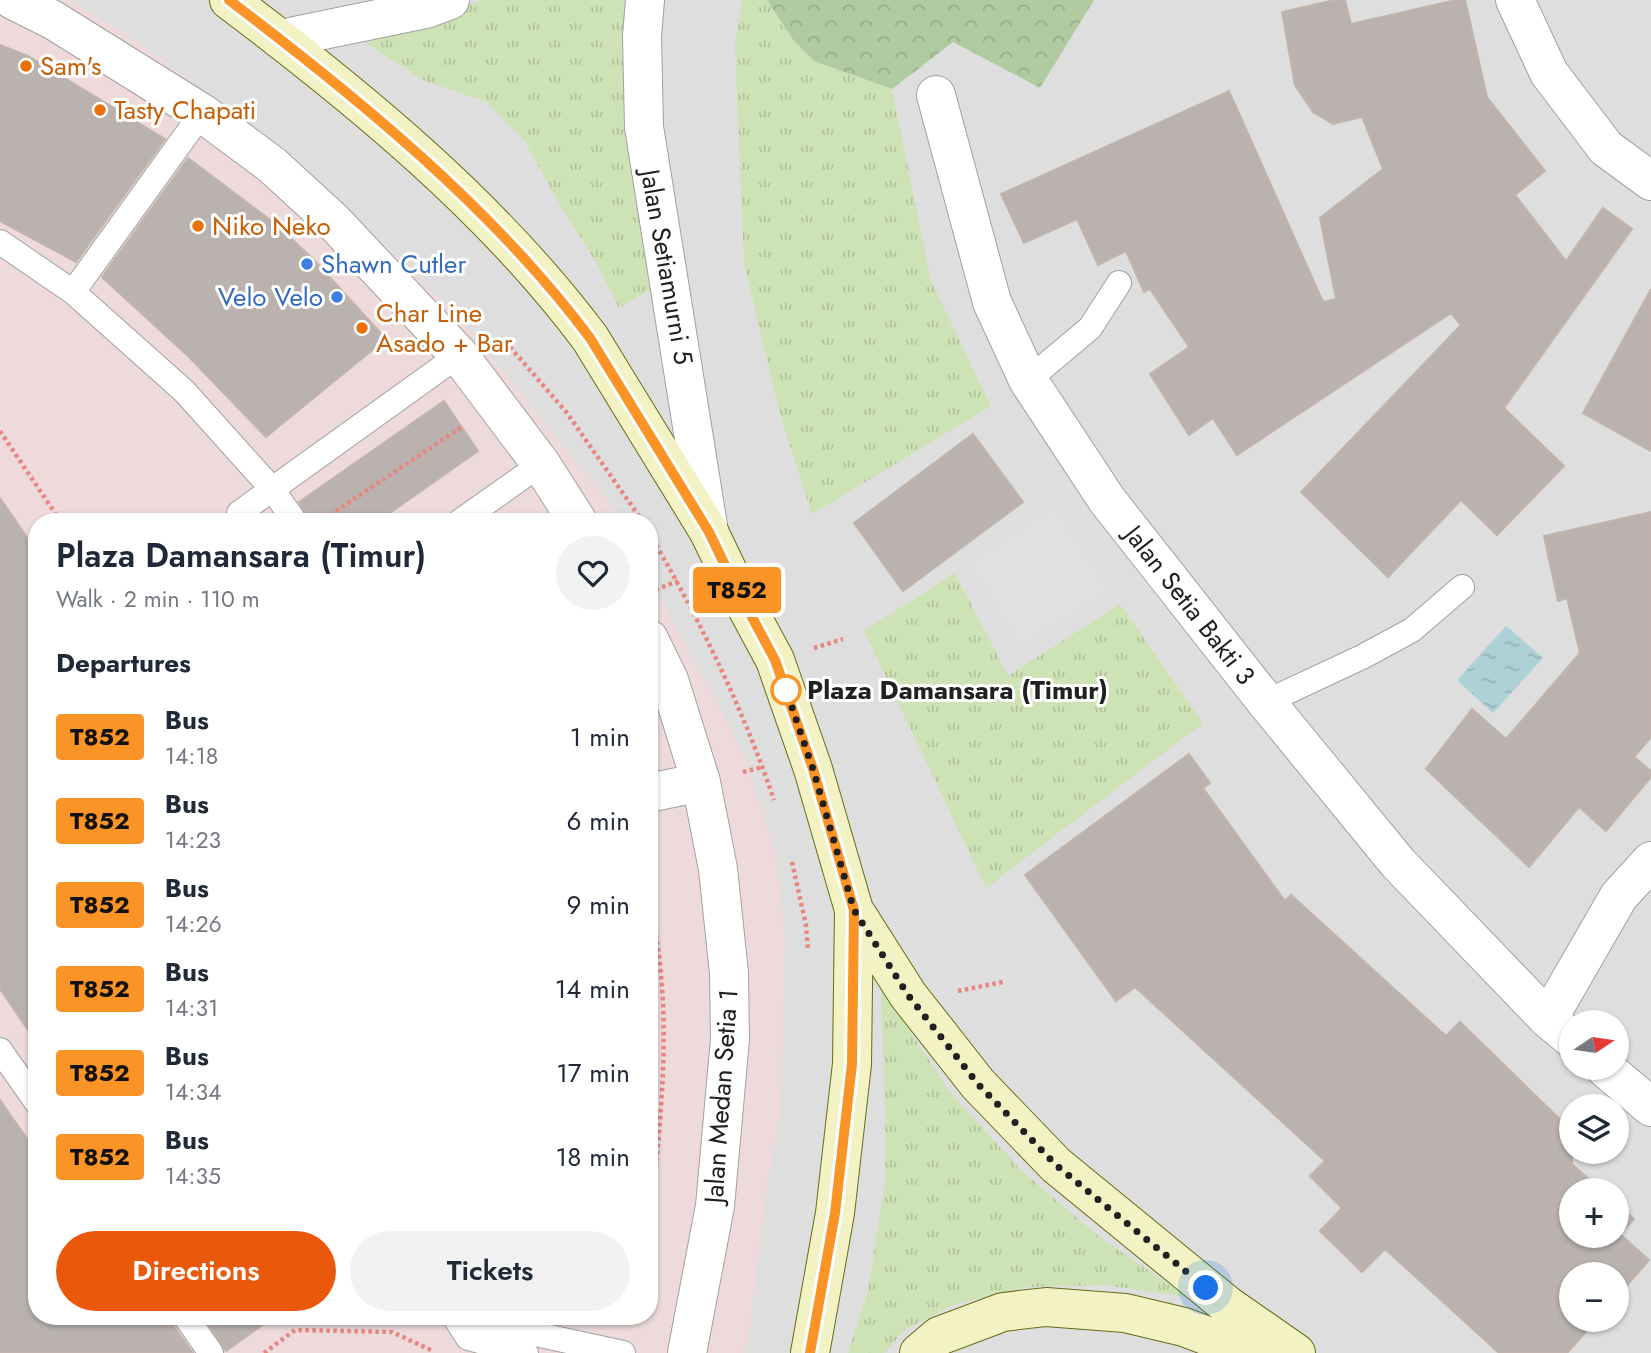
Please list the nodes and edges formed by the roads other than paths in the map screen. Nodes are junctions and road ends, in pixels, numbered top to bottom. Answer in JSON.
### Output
{"nodes":[{"id":1,"x":13,"y":0,"type":"edge"},
{"id":2,"x":229,"y":0,"type":"edge"},
{"id":3,"x":450,"y":0,"type":"edge"},
{"id":4,"x":645,"y":0,"type":"edge"},
{"id":5,"x":1515,"y":0,"type":"edge"},
{"id":6,"x":280,"y":39,"type":"junction"},
{"id":7,"x":936,"y":95,"type":"dead end"},
{"id":8,"x":201,"y":113,"type":"junction"},
{"id":9,"x":1651,"y":181,"type":"edge"},
{"id":10,"x":0,"y":242,"type":"edge"},
{"id":11,"x":1119,"y":283,"type":"dead end"},
{"id":12,"x":72,"y":292,"type":"junction"},
{"id":13,"x":459,"y":355,"type":"junction"},
{"id":14,"x":1028,"y":380,"type":"junction"},
{"id":15,"x":541,"y":464,"type":"junction"},
{"id":16,"x":273,"y":490,"type":"junction"},
{"id":17,"x":247,"y":513,"type":"edge"},
{"id":18,"x":289,"y":513,"type":"edge"},
{"id":19,"x":472,"y":513,"type":"edge"},
{"id":20,"x":572,"y":513,"type":"edge"},
{"id":21,"x":709,"y":532,"type":"junction"},
{"id":22,"x":1462,"y":587,"type":"dead end"},
{"id":23,"x":658,"y":657,"type":"edge"},
{"id":24,"x":1266,"y":702,"type":"junction"},
{"id":25,"x":701,"y":782,"type":"junction"},
{"id":26,"x":658,"y":791,"type":"edge"},
{"id":27,"x":1651,"y":861,"type":"edge"},
{"id":28,"x":854,"y":910,"type":"junction"},
{"id":29,"x":1568,"y":1010,"type":"edge"},
{"id":30,"x":1559,"y":1028,"type":"edge"},
{"id":31,"x":3,"y":1062,"type":"edge"},
{"id":32,"x":1619,"y":1080,"type":"edge"},
{"id":33,"x":28,"y":1092,"type":"edge"},
{"id":34,"x":1651,"y":1107,"type":"edge"},
{"id":35,"x":191,"y":1325,"type":"edge"},
{"id":36,"x":460,"y":1325,"type":"edge"},
{"id":37,"x":495,"y":1325,"type":"edge"},
{"id":38,"x":211,"y":1353,"type":"edge"},
{"id":39,"x":526,"y":1353,"type":"edge"},
{"id":40,"x":623,"y":1353,"type":"edge"},
{"id":41,"x":687,"y":1353,"type":"edge"},
{"id":42,"x":810,"y":1353,"type":"edge"},
{"id":43,"x":919,"y":1353,"type":"edge"},
{"id":44,"x":1252,"y":1353,"type":"edge"},
{"id":45,"x":1296,"y":1353,"type":"edge"}],
"edges":[{"from":1,"to":8,"type":"street"},
{"from":2,"to":6,"type":"street"},
{"from":3,"to":6,"type":"street"},
{"from":4,"to":21,"type":"street","name":"Jalan Setiamurni 5"},
{"from":5,"to":9,"type":"street"},
{"from":6,"to":21,"type":"street"},
{"from":7,"to":14,"type":"street","name":"Jalan Setia Bakti 3"},
{"from":8,"to":12,"type":"lane"},
{"from":8,"to":13,"type":"street"},
{"from":10,"to":12,"type":"lane"},
{"from":11,"to":14,"type":"lane"},
{"from":12,"to":16,"type":"lane"},
{"from":13,"to":15,"type":"street"},
{"from":13,"to":16,"type":"lane"},
{"from":14,"to":24,"type":"street","name":"Jalan Setia Bakti 3"},
{"from":15,"to":19,"type":"lane"},
{"from":15,"to":20,"type":"street"},
{"from":16,"to":17,"type":"lane"},
{"from":16,"to":18,"type":"lane"},
{"from":21,"to":28,"type":"street"},
{"from":22,"to":24,"type":"lane"},
{"from":23,"to":25,"type":"street","name":"Jalan Medan Setia 1"},
{"from":24,"to":30,"type":"street","name":"Jalan Setia Bakti 3"},
{"from":25,"to":26,"type":"street"},
{"from":25,"to":41,"type":"street","name":"Jalan Medan Setia 1"},
{"from":27,"to":29,"type":"street"},
{"from":28,"to":42,"type":"street"},
{"from":28,"to":45,"type":"street"},
{"from":31,"to":33,"type":"lane"},
{"from":32,"to":34,"type":"street"},
{"from":35,"to":38,"type":"lane"},
{"from":36,"to":39,"type":"lane"},
{"from":37,"to":40,"type":"lane"},
{"from":43,"to":44,"type":"street"}]}
